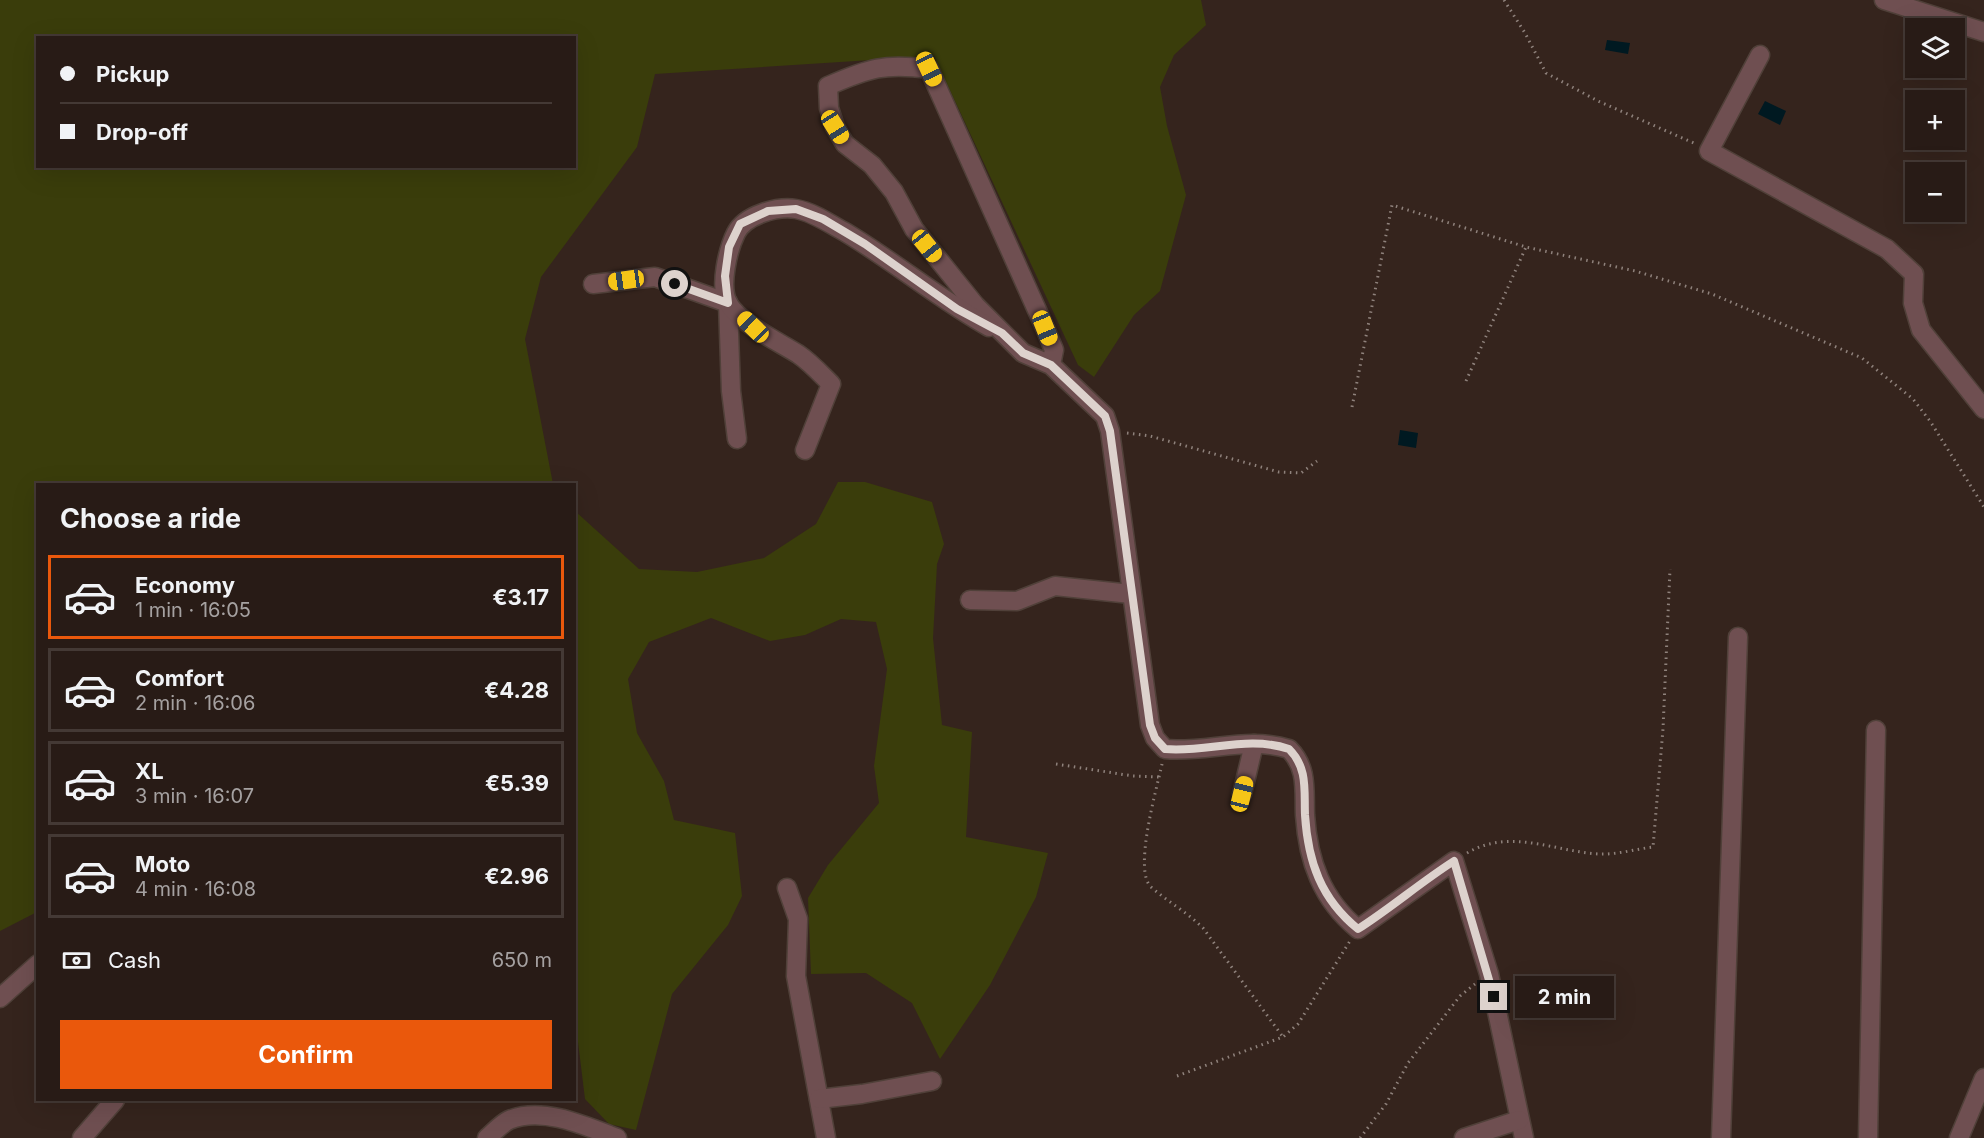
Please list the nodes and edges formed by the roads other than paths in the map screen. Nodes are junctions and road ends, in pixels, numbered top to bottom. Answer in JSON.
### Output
{"nodes":[{"id":1,"x":1884,"y":0,"type":"edge"},
{"id":2,"x":1984,"y":32,"type":"edge"},
{"id":3,"x":1760,"y":55,"type":"dead end"},
{"id":4,"x":593,"y":284,"type":"dead end"},
{"id":5,"x":728,"y":303,"type":"junction"},
{"id":6,"x":1002,"y":333,"type":"junction"},
{"id":7,"x":1051,"y":365,"type":"junction"},
{"id":8,"x":1984,"y":409,"type":"edge"},
{"id":9,"x":737,"y":439,"type":"dead end"},
{"id":10,"x":805,"y":450,"type":"dead end"},
{"id":11,"x":1131,"y":594,"type":"junction"},
{"id":12,"x":970,"y":600,"type":"dead end"},
{"id":13,"x":1738,"y":637,"type":"dead end"},
{"id":14,"x":1876,"y":730,"type":"dead end"},
{"id":15,"x":1254,"y":744,"type":"junction"},
{"id":16,"x":1242,"y":794,"type":"dead end"},
{"id":17,"x":787,"y":888,"type":"dead end"},
{"id":18,"x":36,"y":966,"type":"edge"},
{"id":19,"x":0,"y":998,"type":"edge"},
{"id":20,"x":1984,"y":1078,"type":"edge"},
{"id":21,"x":932,"y":1081,"type":"dead end"},
{"id":22,"x":819,"y":1099,"type":"junction"},
{"id":23,"x":114,"y":1101,"type":"edge"},
{"id":24,"x":1519,"y":1120,"type":"junction"},
{"id":25,"x":82,"y":1138,"type":"edge"},
{"id":26,"x":488,"y":1138,"type":"edge"},
{"id":27,"x":617,"y":1138,"type":"edge"},
{"id":28,"x":826,"y":1138,"type":"edge"},
{"id":29,"x":1464,"y":1138,"type":"edge"},
{"id":30,"x":1524,"y":1138,"type":"edge"},
{"id":31,"x":1721,"y":1138,"type":"edge"},
{"id":32,"x":1868,"y":1138,"type":"edge"},
{"id":33,"x":1959,"y":1138,"type":"edge"}],
"edges":[{"from":1,"to":2,"type":"street"},
{"from":3,"to":8,"type":"street"},
{"from":4,"to":5,"type":"street"},
{"from":5,"to":6,"type":"street"},
{"from":5,"to":9,"type":"street"},
{"from":5,"to":10,"type":"street"},
{"from":6,"to":7,"type":"street"},
{"from":6,"to":7,"type":"street"},
{"from":7,"to":11,"type":"street"},
{"from":11,"to":12,"type":"street"},
{"from":11,"to":15,"type":"street"},
{"from":13,"to":31,"type":"street"},
{"from":14,"to":32,"type":"street"},
{"from":15,"to":16,"type":"street"},
{"from":15,"to":24,"type":"street"},
{"from":17,"to":22,"type":"street"},
{"from":18,"to":19,"type":"street"},
{"from":20,"to":33,"type":"street"},
{"from":21,"to":22,"type":"street"},
{"from":22,"to":28,"type":"street"},
{"from":23,"to":25,"type":"street"},
{"from":24,"to":29,"type":"street"},
{"from":24,"to":30,"type":"street"},
{"from":26,"to":27,"type":"street"}]}
